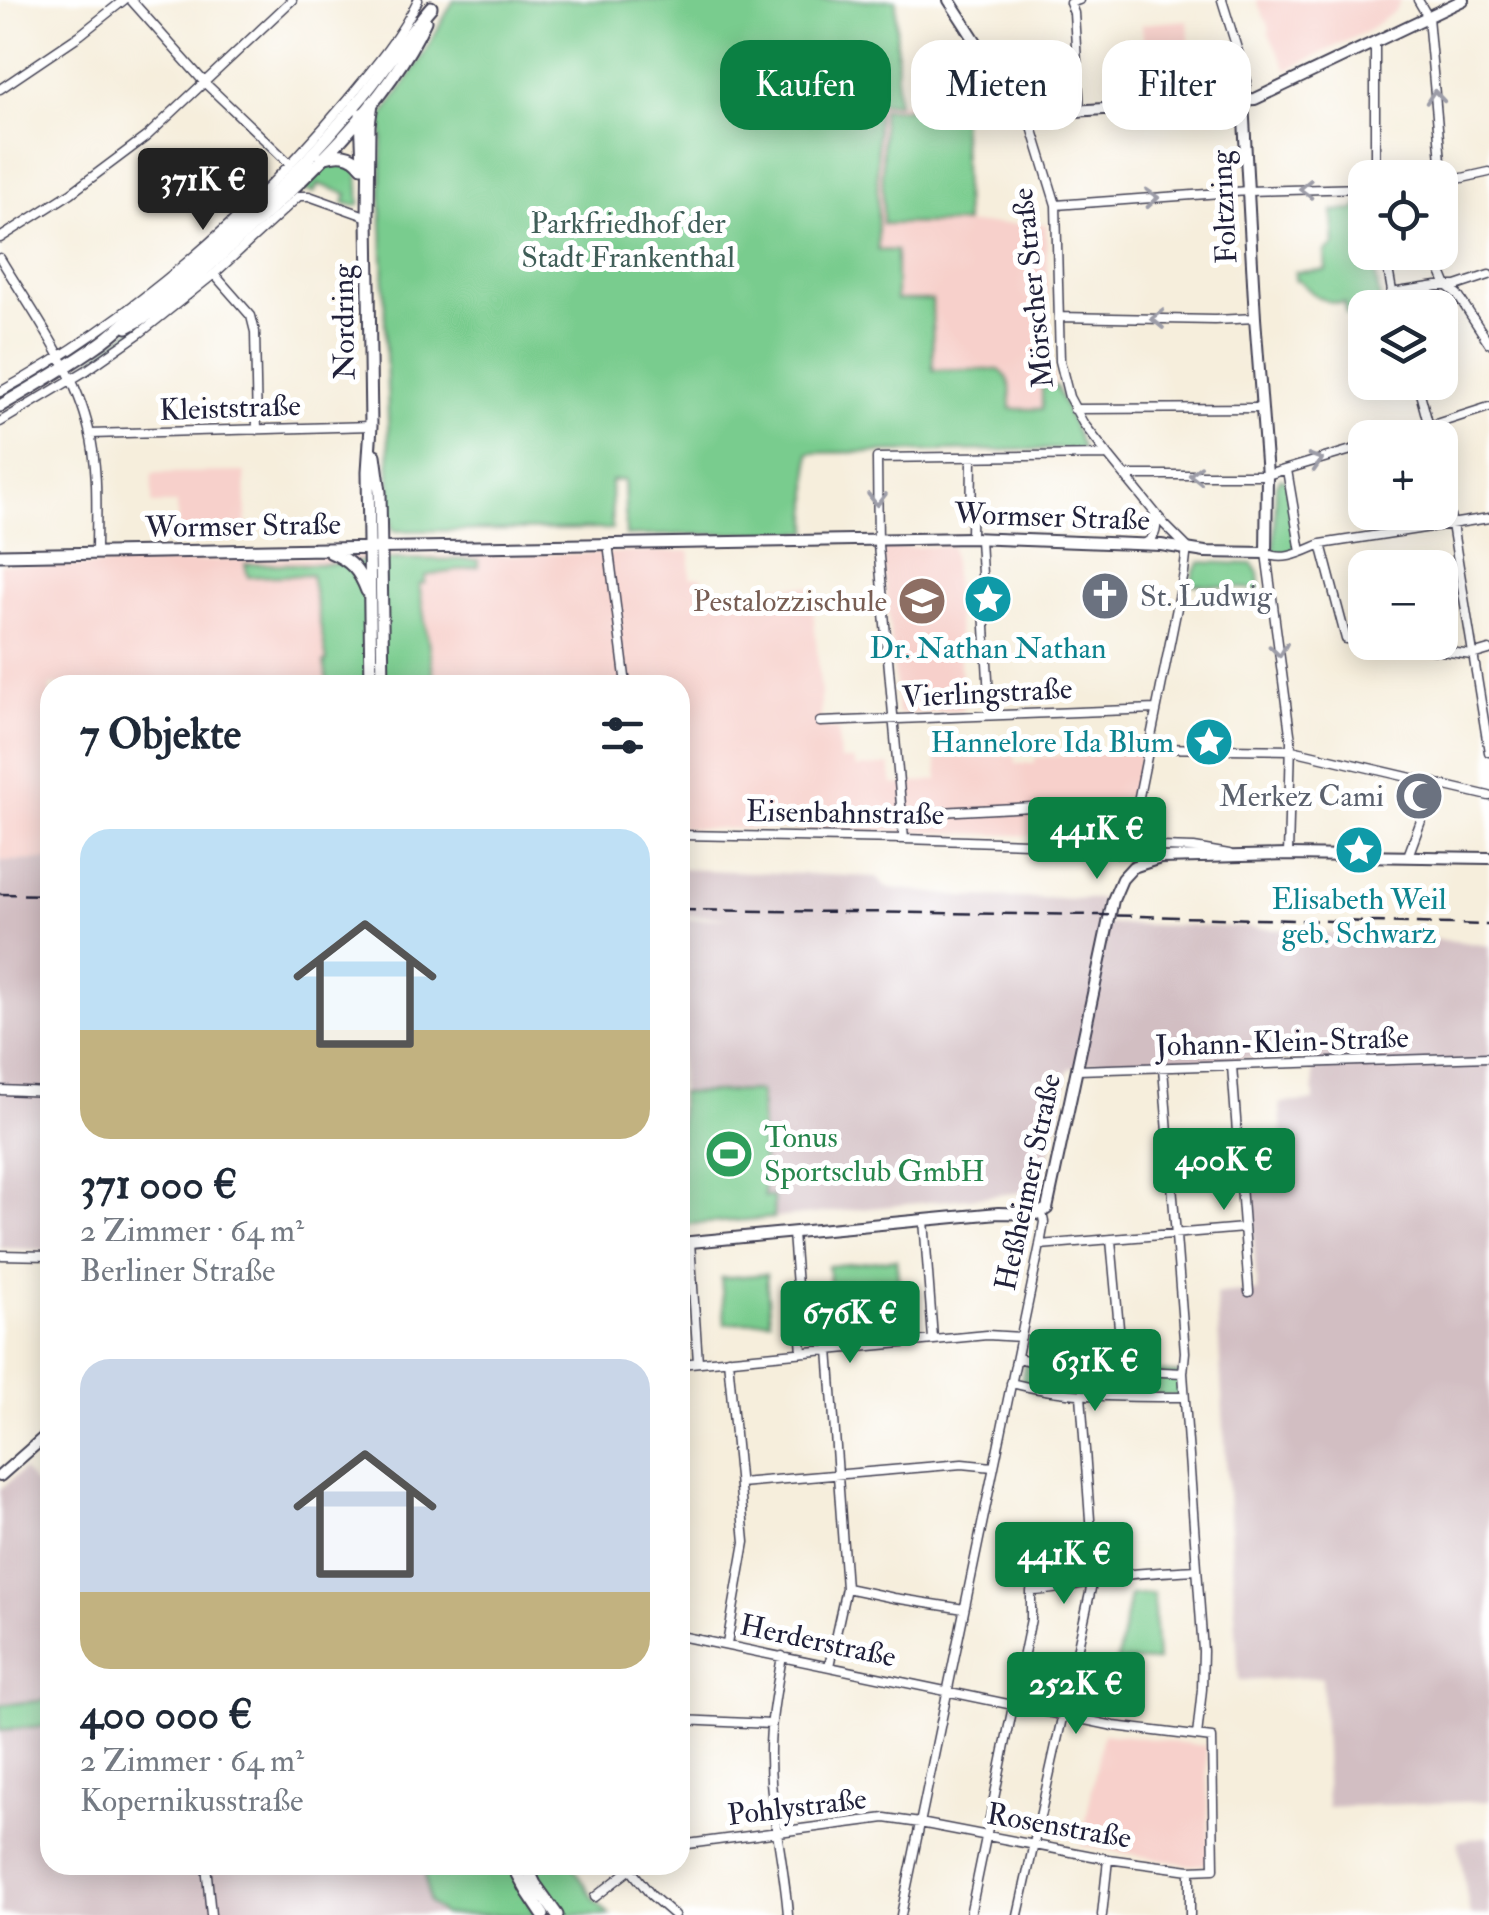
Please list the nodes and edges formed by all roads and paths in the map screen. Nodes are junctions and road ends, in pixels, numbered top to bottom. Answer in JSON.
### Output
{"nodes":[{"id":1,"x":127,"y":0,"type":"edge"},
{"id":2,"x":292,"y":0,"type":"edge"},
{"id":3,"x":418,"y":0,"type":"edge"},
{"id":4,"x":949,"y":0,"type":"edge"},
{"id":5,"x":1222,"y":0,"type":"edge"},
{"id":6,"x":1418,"y":0,"type":"edge"},
{"id":7,"x":1463,"y":0,"type":"edge"},
{"id":8,"x":1073,"y":1,"type":"edge"},
{"id":9,"x":433,"y":3,"type":"edge"},
{"id":10,"x":1428,"y":17,"type":"junction"},
{"id":11,"x":975,"y":40,"type":"edge"},
{"id":12,"x":1076,"y":40,"type":"edge"},
{"id":13,"x":1234,"y":40,"type":"edge"},
{"id":14,"x":1375,"y":41,"type":"junction"},
{"id":15,"x":205,"y":83,"type":"junction"},
{"id":16,"x":0,"y":89,"type":"edge"},
{"id":17,"x":368,"y":99,"type":"junction"},
{"id":18,"x":1251,"y":99,"type":"edge"},
{"id":19,"x":361,"y":116,"type":"junction"},
{"id":20,"x":1033,"y":130,"type":"edge"},
{"id":21,"x":1245,"y":130,"type":"edge"},
{"id":22,"x":322,"y":158,"type":"junction"},
{"id":23,"x":1375,"y":160,"type":"edge"},
{"id":24,"x":1440,"y":160,"type":"edge"},
{"id":25,"x":363,"y":168,"type":"junction"},
{"id":26,"x":295,"y":172,"type":"junction"},
{"id":27,"x":1489,"y":172,"type":"edge"},
{"id":28,"x":1458,"y":177,"type":"edge"},
{"id":29,"x":1348,"y":188,"type":"edge"},
{"id":30,"x":1248,"y":191,"type":"junction"},
{"id":31,"x":368,"y":202,"type":"junction"},
{"id":32,"x":1056,"y":205,"type":"junction"},
{"id":33,"x":368,"y":216,"type":"junction"},
{"id":34,"x":0,"y":238,"type":"edge"},
{"id":35,"x":0,"y":258,"type":"edge"},
{"id":36,"x":1441,"y":270,"type":"edge"},
{"id":37,"x":214,"y":274,"type":"junction"},
{"id":38,"x":1489,"y":275,"type":"edge"},
{"id":39,"x":1447,"y":286,"type":"junction"},
{"id":40,"x":1415,"y":290,"type":"edge"},
{"id":41,"x":1059,"y":317,"type":"junction"},
{"id":42,"x":1255,"y":318,"type":"junction"},
{"id":43,"x":1489,"y":343,"type":"edge"},
{"id":44,"x":65,"y":368,"type":"junction"},
{"id":45,"x":0,"y":392,"type":"edge"},
{"id":46,"x":0,"y":406,"type":"edge"},
{"id":47,"x":1489,"y":407,"type":"edge"},
{"id":48,"x":1262,"y":408,"type":"junction"},
{"id":49,"x":1074,"y":409,"type":"junction"},
{"id":50,"x":1448,"y":420,"type":"edge"},
{"id":51,"x":0,"y":422,"type":"edge"},
{"id":52,"x":371,"y":426,"type":"junction"},
{"id":53,"x":257,"y":430,"type":"junction"},
{"id":54,"x":90,"y":434,"type":"junction"},
{"id":55,"x":1348,"y":451,"type":"edge"},
{"id":56,"x":1108,"y":455,"type":"junction"},
{"id":57,"x":972,"y":457,"type":"junction"},
{"id":58,"x":1288,"y":470,"type":"junction"},
{"id":59,"x":1125,"y":475,"type":"junction"},
{"id":60,"x":1267,"y":476,"type":"junction"},
{"id":61,"x":1154,"y":511,"type":"junction"},
{"id":62,"x":1489,"y":518,"type":"edge"},
{"id":63,"x":1458,"y":523,"type":"edge"},
{"id":64,"x":1413,"y":530,"type":"edge"},
{"id":65,"x":1453,"y":530,"type":"edge"},
{"id":66,"x":976,"y":538,"type":"junction"},
{"id":67,"x":877,"y":539,"type":"junction"},
{"id":68,"x":608,"y":543,"type":"junction"},
{"id":69,"x":1144,"y":544,"type":"junction"},
{"id":70,"x":1321,"y":544,"type":"junction"},
{"id":71,"x":1187,"y":547,"type":"junction"},
{"id":72,"x":375,"y":548,"type":"junction"},
{"id":73,"x":322,"y":549,"type":"junction"},
{"id":74,"x":1301,"y":552,"type":"junction"},
{"id":75,"x":1266,"y":553,"type":"junction"},
{"id":76,"x":0,"y":554,"type":"edge"},
{"id":77,"x":96,"y":554,"type":"junction"},
{"id":78,"x":369,"y":600,"type":"junction"},
{"id":79,"x":1348,"y":639,"type":"edge"},
{"id":80,"x":1489,"y":650,"type":"edge"},
{"id":81,"x":1458,"y":653,"type":"edge"},
{"id":82,"x":1472,"y":655,"type":"junction"},
{"id":83,"x":371,"y":675,"type":"edge"},
{"id":84,"x":382,"y":675,"type":"edge"},
{"id":85,"x":625,"y":675,"type":"edge"},
{"id":86,"x":1156,"y":709,"type":"junction"},
{"id":87,"x":990,"y":715,"type":"junction"},
{"id":88,"x":894,"y":720,"type":"junction"},
{"id":89,"x":820,"y":722,"type":"dead end"},
{"id":90,"x":1149,"y":748,"type":"junction"},
{"id":91,"x":1292,"y":750,"type":"junction"},
{"id":92,"x":1489,"y":752,"type":"edge"},
{"id":93,"x":1436,"y":783,"type":"junction"},
{"id":94,"x":1489,"y":796,"type":"edge"},
{"id":95,"x":1032,"y":808,"type":"dead end"},
{"id":96,"x":902,"y":814,"type":"junction"},
{"id":97,"x":690,"y":836,"type":"edge"},
{"id":98,"x":904,"y":839,"type":"junction"},
{"id":99,"x":1129,"y":846,"type":"junction"},
{"id":100,"x":1288,"y":855,"type":"junction"},
{"id":101,"x":1408,"y":856,"type":"junction"},
{"id":102,"x":1244,"y":858,"type":"junction"},
{"id":103,"x":1489,"y":858,"type":"edge"},
{"id":104,"x":1126,"y":874,"type":"joint"},
{"id":105,"x":1489,"y":1058,"type":"edge"},
{"id":106,"x":1232,"y":1066,"type":"junction"},
{"id":107,"x":1163,"y":1068,"type":"junction"},
{"id":108,"x":1077,"y":1070,"type":"junction"},
{"id":109,"x":0,"y":1090,"type":"edge"},
{"id":110,"x":40,"y":1092,"type":"edge"},
{"id":111,"x":1042,"y":1212,"type":"junction"},
{"id":112,"x":924,"y":1220,"type":"junction"},
{"id":113,"x":1244,"y":1228,"type":"junction"},
{"id":114,"x":793,"y":1233,"type":"junction"},
{"id":115,"x":1176,"y":1234,"type":"junction"},
{"id":116,"x":1111,"y":1240,"type":"junction"},
{"id":117,"x":690,"y":1242,"type":"edge"},
{"id":118,"x":1040,"y":1245,"type":"junction"},
{"id":119,"x":0,"y":1255,"type":"edge"},
{"id":120,"x":40,"y":1256,"type":"edge"},
{"id":121,"x":690,"y":1288,"type":"edge"},
{"id":122,"x":1249,"y":1292,"type":"dead end"},
{"id":123,"x":1021,"y":1337,"type":"junction"},
{"id":124,"x":933,"y":1339,"type":"junction"},
{"id":125,"x":829,"y":1350,"type":"junction"},
{"id":126,"x":802,"y":1352,"type":"junction"},
{"id":127,"x":1017,"y":1358,"type":"junction"},
{"id":128,"x":728,"y":1359,"type":"junction"},
{"id":129,"x":698,"y":1362,"type":"junction"},
{"id":130,"x":690,"y":1363,"type":"edge"},
{"id":131,"x":1123,"y":1372,"type":"junction"},
{"id":132,"x":1182,"y":1373,"type":"junction"},
{"id":133,"x":1012,"y":1383,"type":"junction"},
{"id":134,"x":1082,"y":1394,"type":"junction"},
{"id":135,"x":1184,"y":1398,"type":"junction"},
{"id":136,"x":40,"y":1441,"type":"edge"},
{"id":137,"x":993,"y":1466,"type":"junction"},
{"id":138,"x":837,"y":1474,"type":"junction"},
{"id":139,"x":0,"y":1476,"type":"edge"},
{"id":140,"x":740,"y":1483,"type":"junction"},
{"id":141,"x":1197,"y":1570,"type":"junction"},
{"id":142,"x":1092,"y":1583,"type":"junction"},
{"id":143,"x":846,"y":1588,"type":"junction"},
{"id":144,"x":964,"y":1608,"type":"junction"},
{"id":145,"x":690,"y":1638,"type":"edge"},
{"id":146,"x":727,"y":1644,"type":"junction"},
{"id":147,"x":782,"y":1656,"type":"junction"},
{"id":148,"x":829,"y":1666,"type":"junction"},
{"id":149,"x":947,"y":1691,"type":"junction"},
{"id":150,"x":1014,"y":1706,"type":"junction"},
{"id":151,"x":1061,"y":1715,"type":"junction"},
{"id":152,"x":690,"y":1720,"type":"edge"},
{"id":153,"x":771,"y":1724,"type":"junction"},
{"id":154,"x":1197,"y":1736,"type":"junction"},
{"id":155,"x":920,"y":1822,"type":"junction"},
{"id":156,"x":778,"y":1832,"type":"junction"},
{"id":157,"x":988,"y":1836,"type":"junction"},
{"id":158,"x":690,"y":1844,"type":"edge"},
{"id":159,"x":1032,"y":1844,"type":"junction"},
{"id":160,"x":1108,"y":1860,"type":"junction"},
{"id":161,"x":1190,"y":1870,"type":"junction"},
{"id":162,"x":207,"y":1875,"type":"edge"},
{"id":163,"x":519,"y":1875,"type":"edge"},
{"id":164,"x":531,"y":1875,"type":"edge"},
{"id":165,"x":621,"y":1875,"type":"edge"},
{"id":166,"x":638,"y":1875,"type":"edge"},
{"id":167,"x":596,"y":1898,"type":"dead end"},
{"id":168,"x":212,"y":1915,"type":"edge"},
{"id":169,"x":542,"y":1915,"type":"edge"},
{"id":170,"x":557,"y":1915,"type":"edge"},
{"id":171,"x":674,"y":1915,"type":"edge"},
{"id":172,"x":788,"y":1915,"type":"edge"},
{"id":173,"x":901,"y":1915,"type":"edge"},
{"id":174,"x":970,"y":1915,"type":"edge"},
{"id":175,"x":1018,"y":1915,"type":"edge"},
{"id":176,"x":1102,"y":1915,"type":"edge"},
{"id":177,"x":1190,"y":1915,"type":"edge"}],
"edges":[{"from":1,"to":15,"type":"street"},
{"from":1,"to":16,"type":"street"},
{"from":2,"to":15,"type":"street"},
{"from":3,"to":26,"type":"street"},
{"from":4,"to":11,"type":"street","name":"Mörscher Straße"},
{"from":5,"to":13,"type":"street"},
{"from":6,"to":10,"type":"street"},
{"from":7,"to":10,"type":"street"},
{"from":8,"to":12,"type":"street"},
{"from":9,"to":17,"type":"main road","name":"Nordring"},
{"from":10,"to":14,"type":"street"},
{"from":24,"to":10,"type":"street","one_way":true},
{"from":14,"to":18,"type":"street"},
{"from":14,"to":23,"type":"street"},
{"from":15,"to":26,"type":"street"},
{"from":15,"to":34,"type":"street"},
{"from":17,"to":19,"type":"main road","name":"Nordring"},
{"from":17,"to":26,"type":"main road","name":"Nordring"},
{"from":17,"to":31,"type":"main road","name":"Nordring"},
{"from":19,"to":22,"type":"main road"},
{"from":19,"to":25,"type":"main road","name":"Nordring"},
{"from":20,"to":32,"type":"street","name":"Mörscher Straße"},
{"from":21,"to":30,"type":"street","name":"Foltzring"},
{"from":22,"to":25,"type":"main road"},
{"from":22,"to":26,"type":"main road"},
{"from":25,"to":31,"type":"main road","name":"Nordring"},
{"from":26,"to":44,"type":"street"},
{"from":26,"to":44,"type":"main road"},
{"from":27,"to":28,"type":"street"},
{"from":29,"to":30,"type":"street","one_way":true},
{"from":32,"to":30,"type":"street","one_way":true},
{"from":30,"to":42,"type":"street","name":"Foltzring"},
{"from":31,"to":33,"type":"main road","name":"Nordring"},
{"from":32,"to":41,"type":"street","name":"Mörscher Straße"},
{"from":33,"to":37,"type":"street"},
{"from":33,"to":52,"type":"main road","name":"Nordring"},
{"from":35,"to":44,"type":"street"},
{"from":36,"to":39,"type":"street"},
{"from":37,"to":44,"type":"street"},
{"from":37,"to":53,"type":"street"},
{"from":38,"to":39,"type":"street"},
{"from":39,"to":40,"type":"street"},
{"from":39,"to":43,"type":"street"},
{"from":42,"to":41,"type":"street","one_way":true},
{"from":41,"to":49,"type":"street","name":"Mörscher Straße"},
{"from":42,"to":48,"type":"street","name":"Foltzring"},
{"from":44,"to":45,"type":"street"},
{"from":44,"to":46,"type":"main road"},
{"from":44,"to":51,"type":"street"},
{"from":44,"to":54,"type":"street"},
{"from":47,"to":50,"type":"street"},
{"from":48,"to":49,"type":"street"},
{"from":48,"to":60,"type":"street","name":"Foltzring"},
{"from":49,"to":56,"type":"street","name":"Mörscher Straße"},
{"from":52,"to":53,"type":"street","name":"Kleiststraße"},
{"from":52,"to":72,"type":"main road","name":"Nordring"},
{"from":53,"to":54,"type":"street","name":"Kleiststraße"},
{"from":54,"to":77,"type":"street"},
{"from":58,"to":55,"type":"street","one_way":true},
{"from":56,"to":57,"type":"street"},
{"from":56,"to":59,"type":"street","name":"Mörscher Straße"},
{"from":57,"to":66,"type":"street"},
{"from":57,"to":67,"type":"street","one_way":true},
{"from":58,"to":60,"type":"street"},
{"from":58,"to":74,"type":"street"},
{"from":60,"to":59,"type":"street","one_way":true},
{"from":59,"to":61,"type":"street","name":"Mörscher Straße"},
{"from":60,"to":75,"type":"street","name":"Foltzring"},
{"from":61,"to":69,"type":"street"},
{"from":61,"to":71,"type":"street","name":"Mörscher Straße"},
{"from":62,"to":63,"type":"street","name":"Wormser Straße"},
{"from":64,"to":70,"type":"street","name":"Wormser Straße"},
{"from":65,"to":82,"type":"street"},
{"from":66,"to":67,"type":"street","name":"Wormser Straße"},
{"from":66,"to":69,"type":"street","name":"Wormser Straße"},
{"from":66,"to":87,"type":"street"},
{"from":67,"to":68,"type":"street","name":"Wormser Straße"},
{"from":67,"to":88,"type":"street"},
{"from":68,"to":72,"type":"street","name":"Wormser Straße"},
{"from":68,"to":85,"type":"street"},
{"from":69,"to":71,"type":"street","name":"Wormser Straße"},
{"from":70,"to":74,"type":"street","name":"Wormser Straße"},
{"from":70,"to":79,"type":"street"},
{"from":71,"to":75,"type":"street","name":"Wormser Straße"},
{"from":71,"to":86,"type":"street"},
{"from":72,"to":73,"type":"main road","name":"Wormser Straße"},
{"from":72,"to":78,"type":"main road","name":"Nordring"},
{"from":72,"to":84,"type":"main road","name":"Nordring"},
{"from":73,"to":77,"type":"main road","name":"Wormser Straße"},
{"from":73,"to":78,"type":"main road"},
{"from":74,"to":75,"type":"street","name":"Wormser Straße"},
{"from":75,"to":91,"type":"street","one_way":true},
{"from":76,"to":77,"type":"main road","name":"Wormser Straße"},
{"from":78,"to":83,"type":"main road","name":"Nordring"},
{"from":80,"to":82,"type":"street"},
{"from":81,"to":82,"type":"street"},
{"from":82,"to":92,"type":"street"},
{"from":86,"to":87,"type":"street","name":"Vierlingstraße"},
{"from":86,"to":90,"type":"street"},
{"from":87,"to":88,"type":"street","name":"Vierlingstraße"},
{"from":88,"to":89,"type":"street","name":"Vierlingstraße"},
{"from":88,"to":96,"type":"street"},
{"from":90,"to":91,"type":"street"},
{"from":90,"to":99,"type":"street"},
{"from":91,"to":93,"type":"street"},
{"from":91,"to":100,"type":"street"},
{"from":93,"to":94,"type":"street"},
{"from":93,"to":101,"type":"street"},
{"from":95,"to":96,"type":"street"},
{"from":96,"to":98,"type":"street"},
{"from":97,"to":98,"type":"street","name":"Eisenbahnstraße"},
{"from":98,"to":99,"type":"street","name":"Eisenbahnstraße"},
{"from":99,"to":102,"type":"street","name":"Eisenbahnstraße"},
{"from":100,"to":101,"type":"street","name":"Eisenbahnstraße"},
{"from":100,"to":102,"type":"street","name":"Eisenbahnstraße"},
{"from":101,"to":103,"type":"street","name":"Eisenbahnstraße"},
{"from":102,"to":104,"type":"street","name":"Eisenbahnstraße"},
{"from":104,"to":108,"type":"street","name":"Heßheimer Straße"},
{"from":105,"to":106,"type":"street","name":"Johann-Klein-Straße"},
{"from":106,"to":107,"type":"street","name":"Johann-Klein-Straße"},
{"from":106,"to":113,"type":"street"},
{"from":107,"to":108,"type":"street","name":"Johann-Klein-Straße"},
{"from":107,"to":115,"type":"street"},
{"from":108,"to":111,"type":"street","name":"Heßheimer Straße"},
{"from":109,"to":110,"type":"street"},
{"from":111,"to":112,"type":"street"},
{"from":111,"to":118,"type":"street","name":"Heßheimer Straße"},
{"from":112,"to":114,"type":"street"},
{"from":112,"to":124,"type":"street"},
{"from":113,"to":115,"type":"street"},
{"from":113,"to":122,"type":"street"},
{"from":114,"to":117,"type":"street"},
{"from":114,"to":126,"type":"street"},
{"from":115,"to":116,"type":"street"},
{"from":115,"to":132,"type":"street"},
{"from":116,"to":118,"type":"street"},
{"from":116,"to":131,"type":"street"},
{"from":118,"to":123,"type":"street","name":"Heßheimer Straße"},
{"from":119,"to":120,"type":"street"},
{"from":121,"to":129,"type":"street"},
{"from":123,"to":124,"type":"street"},
{"from":123,"to":127,"type":"street","name":"Heßheimer Straße"},
{"from":124,"to":125,"type":"street"},
{"from":125,"to":126,"type":"street"},
{"from":125,"to":138,"type":"street"},
{"from":126,"to":128,"type":"street"},
{"from":127,"to":131,"type":"street"},
{"from":127,"to":133,"type":"street","name":"Heßheimer Straße"},
{"from":128,"to":129,"type":"street"},
{"from":128,"to":140,"type":"street"},
{"from":129,"to":130,"type":"street"},
{"from":131,"to":132,"type":"street"},
{"from":132,"to":135,"type":"street"},
{"from":133,"to":134,"type":"street"},
{"from":133,"to":137,"type":"street","name":"Heßheimer Straße"},
{"from":134,"to":135,"type":"street"},
{"from":134,"to":142,"type":"street"},
{"from":135,"to":141,"type":"street"},
{"from":136,"to":139,"type":"street"},
{"from":137,"to":138,"type":"street"},
{"from":137,"to":144,"type":"street","name":"Heßheimer Straße"},
{"from":138,"to":140,"type":"street"},
{"from":138,"to":143,"type":"street"},
{"from":140,"to":146,"type":"street"},
{"from":141,"to":142,"type":"street"},
{"from":141,"to":154,"type":"street"},
{"from":142,"to":150,"type":"street"},
{"from":142,"to":151,"type":"street"},
{"from":143,"to":144,"type":"street"},
{"from":143,"to":148,"type":"street"},
{"from":144,"to":149,"type":"street","name":"Heßheimer Straße"},
{"from":145,"to":146,"type":"street","name":"Herderstraße"},
{"from":146,"to":147,"type":"street","name":"Herderstraße"},
{"from":147,"to":148,"type":"street","name":"Herderstraße"},
{"from":147,"to":153,"type":"street"},
{"from":148,"to":149,"type":"street","name":"Herderstraße"},
{"from":149,"to":150,"type":"street","name":"Herderstraße"},
{"from":149,"to":155,"type":"street","name":"Heßheimer Straße"},
{"from":150,"to":151,"type":"street","name":"Herderstraße"},
{"from":150,"to":157,"type":"street"},
{"from":151,"to":154,"type":"street","name":"Herderstraße"},
{"from":151,"to":159,"type":"street"},
{"from":152,"to":153,"type":"street"},
{"from":153,"to":156,"type":"street"},
{"from":154,"to":161,"type":"street","name":"Herderstraße"},
{"from":155,"to":156,"type":"street","name":"Pohlystraße"},
{"from":155,"to":157,"type":"street","name":"Rosenstraße"},
{"from":155,"to":173,"type":"street","name":"Heßheimer Straße"},
{"from":156,"to":158,"type":"street","name":"Pohlystraße"},
{"from":156,"to":172,"type":"street"},
{"from":157,"to":159,"type":"street","name":"Rosenstraße"},
{"from":157,"to":174,"type":"street"},
{"from":159,"to":160,"type":"street","name":"Rosenstraße"},
{"from":159,"to":175,"type":"street"},
{"from":160,"to":161,"type":"street","name":"Rosenstraße"},
{"from":160,"to":176,"type":"street"},
{"from":161,"to":177,"type":"street"},
{"from":162,"to":168,"type":"street"},
{"from":163,"to":169,"type":"main road"},
{"from":164,"to":170,"type":"main road"},
{"from":165,"to":167,"type":"street"},
{"from":166,"to":171,"type":"street"}]}
